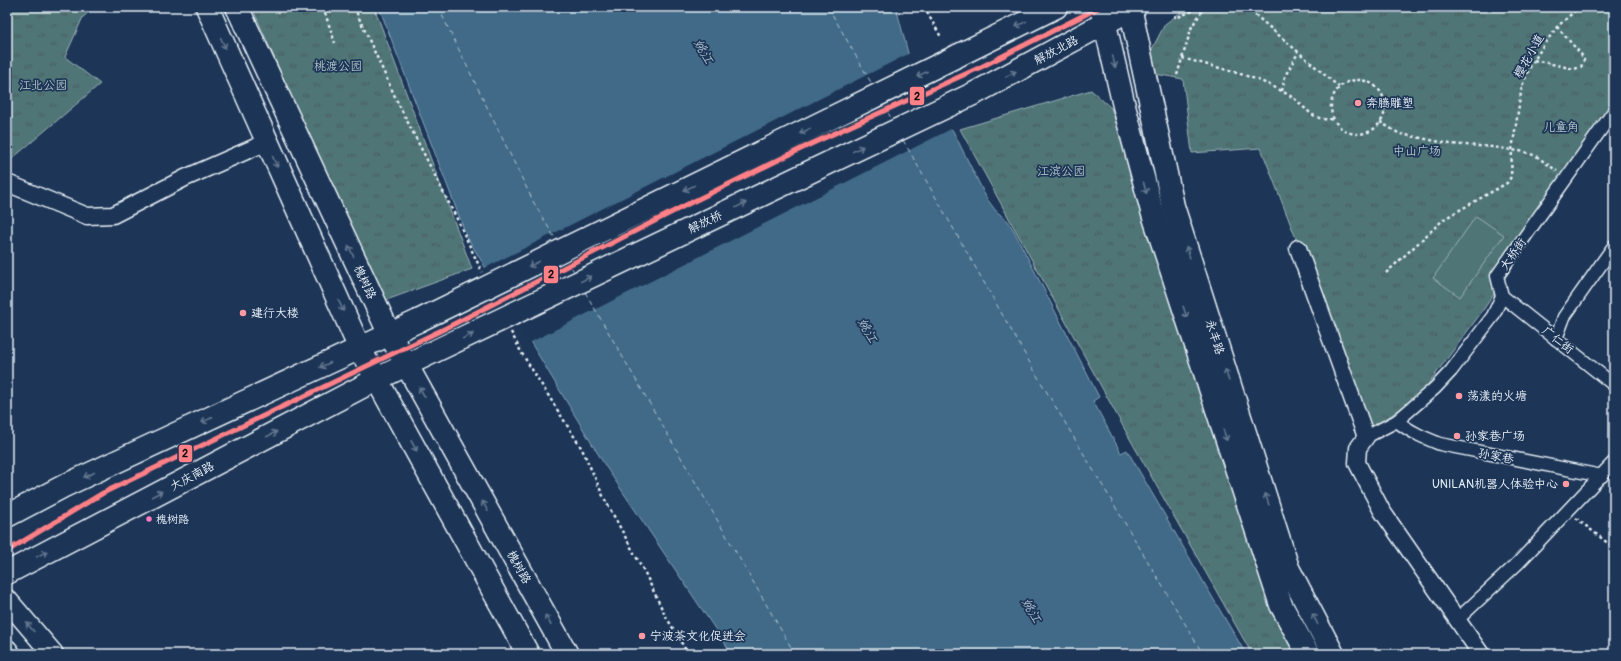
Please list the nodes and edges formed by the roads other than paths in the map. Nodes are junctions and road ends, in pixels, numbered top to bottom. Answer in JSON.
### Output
{"nodes":[{"id":1,"x":207,"y":7,"type":"edge"},
{"id":2,"x":237,"y":7,"type":"edge"},
{"id":3,"x":1056,"y":7,"type":"edge"},
{"id":4,"x":1132,"y":8,"type":"edge"},
{"id":5,"x":1103,"y":15,"type":"edge"},
{"id":6,"x":977,"y":92,"type":"joint"},
{"id":7,"x":1614,"y":111,"type":"edge"},
{"id":8,"x":267,"y":142,"type":"junction"},
{"id":9,"x":7,"y":183,"type":"edge"},
{"id":10,"x":1614,"y":246,"type":"edge"},
{"id":11,"x":1298,"y":248,"type":"dead end"},
{"id":12,"x":1502,"y":296,"type":"junction"},
{"id":13,"x":390,"y":334,"type":"junction"},
{"id":14,"x":1556,"y":338,"type":"junction"},
{"id":15,"x":360,"y":349,"type":"junction"},
{"id":16,"x":407,"y":365,"type":"junction"},
{"id":17,"x":377,"y":379,"type":"junction"},
{"id":18,"x":1614,"y":385,"type":"edge"},
{"id":19,"x":1397,"y":420,"type":"junction"},
{"id":20,"x":1366,"y":437,"type":"junction"},
{"id":21,"x":1614,"y":462,"type":"edge"},
{"id":22,"x":1602,"y":476,"type":"junction"},
{"id":23,"x":7,"y":516,"type":"edge"},
{"id":24,"x":7,"y":572,"type":"edge"},
{"id":25,"x":7,"y":600,"type":"edge"},
{"id":26,"x":1458,"y":619,"type":"junction"},
{"id":27,"x":7,"y":650,"type":"edge"},
{"id":28,"x":10,"y":654,"type":"edge"},
{"id":29,"x":53,"y":654,"type":"edge"},
{"id":30,"x":528,"y":654,"type":"edge"},
{"id":31,"x":567,"y":654,"type":"edge"},
{"id":32,"x":1308,"y":654,"type":"edge"},
{"id":33,"x":1333,"y":654,"type":"edge"},
{"id":34,"x":1481,"y":654,"type":"edge"}],
"edges":[{"from":1,"to":8,"type":"main road","one_way":true},
{"from":13,"to":2,"type":"main road","name":"槐树路","one_way":true},
{"from":3,"to":13,"type":"main road","one_way":true,"bridge":true},
{"from":4,"to":5,"type":"main road","name":"解放北路"},
{"from":33,"to":4,"type":"main road","name":"永丰路","one_way":true},
{"from":6,"to":5,"type":"main road","name":"解放北路","one_way":true},
{"from":5,"to":32,"type":"main road","name":"永丰路","one_way":true},
{"from":16,"to":6,"type":"main road","name":"解放桥","one_way":true,"bridge":true},
{"from":7,"to":12,"type":"street","name":"大桥街"},
{"from":8,"to":9,"type":"street"},
{"from":8,"to":15,"type":"main road","one_way":true},
{"from":10,"to":14,"type":"street"},
{"from":11,"to":20,"type":"street"},
{"from":12,"to":14,"type":"street","name":"广仁街"},
{"from":12,"to":19,"type":"street"},
{"from":13,"to":15,"type":"main road"},
{"from":13,"to":16,"type":"main road","name":"槐树路"},
{"from":14,"to":18,"type":"street","name":"广仁街"},
{"from":15,"to":17,"type":"main road"},
{"from":15,"to":23,"type":"main road","one_way":true},
{"from":16,"to":17,"type":"main road","name":"大庆南路"},
{"from":31,"to":16,"type":"main road","name":"槐树路","one_way":true},
{"from":24,"to":17,"type":"main road","name":"大庆南路","one_way":true},
{"from":17,"to":30,"type":"main road","one_way":true},
{"from":19,"to":20,"type":"street"},
{"from":19,"to":22,"type":"street","name":"孙家巷"},
{"from":20,"to":26,"type":"street"},
{"from":21,"to":22,"type":"street"},
{"from":22,"to":26,"type":"street"},
{"from":29,"to":25,"type":"street","one_way":true},
{"from":26,"to":34,"type":"street"},
{"from":27,"to":28,"type":"street"}]}
